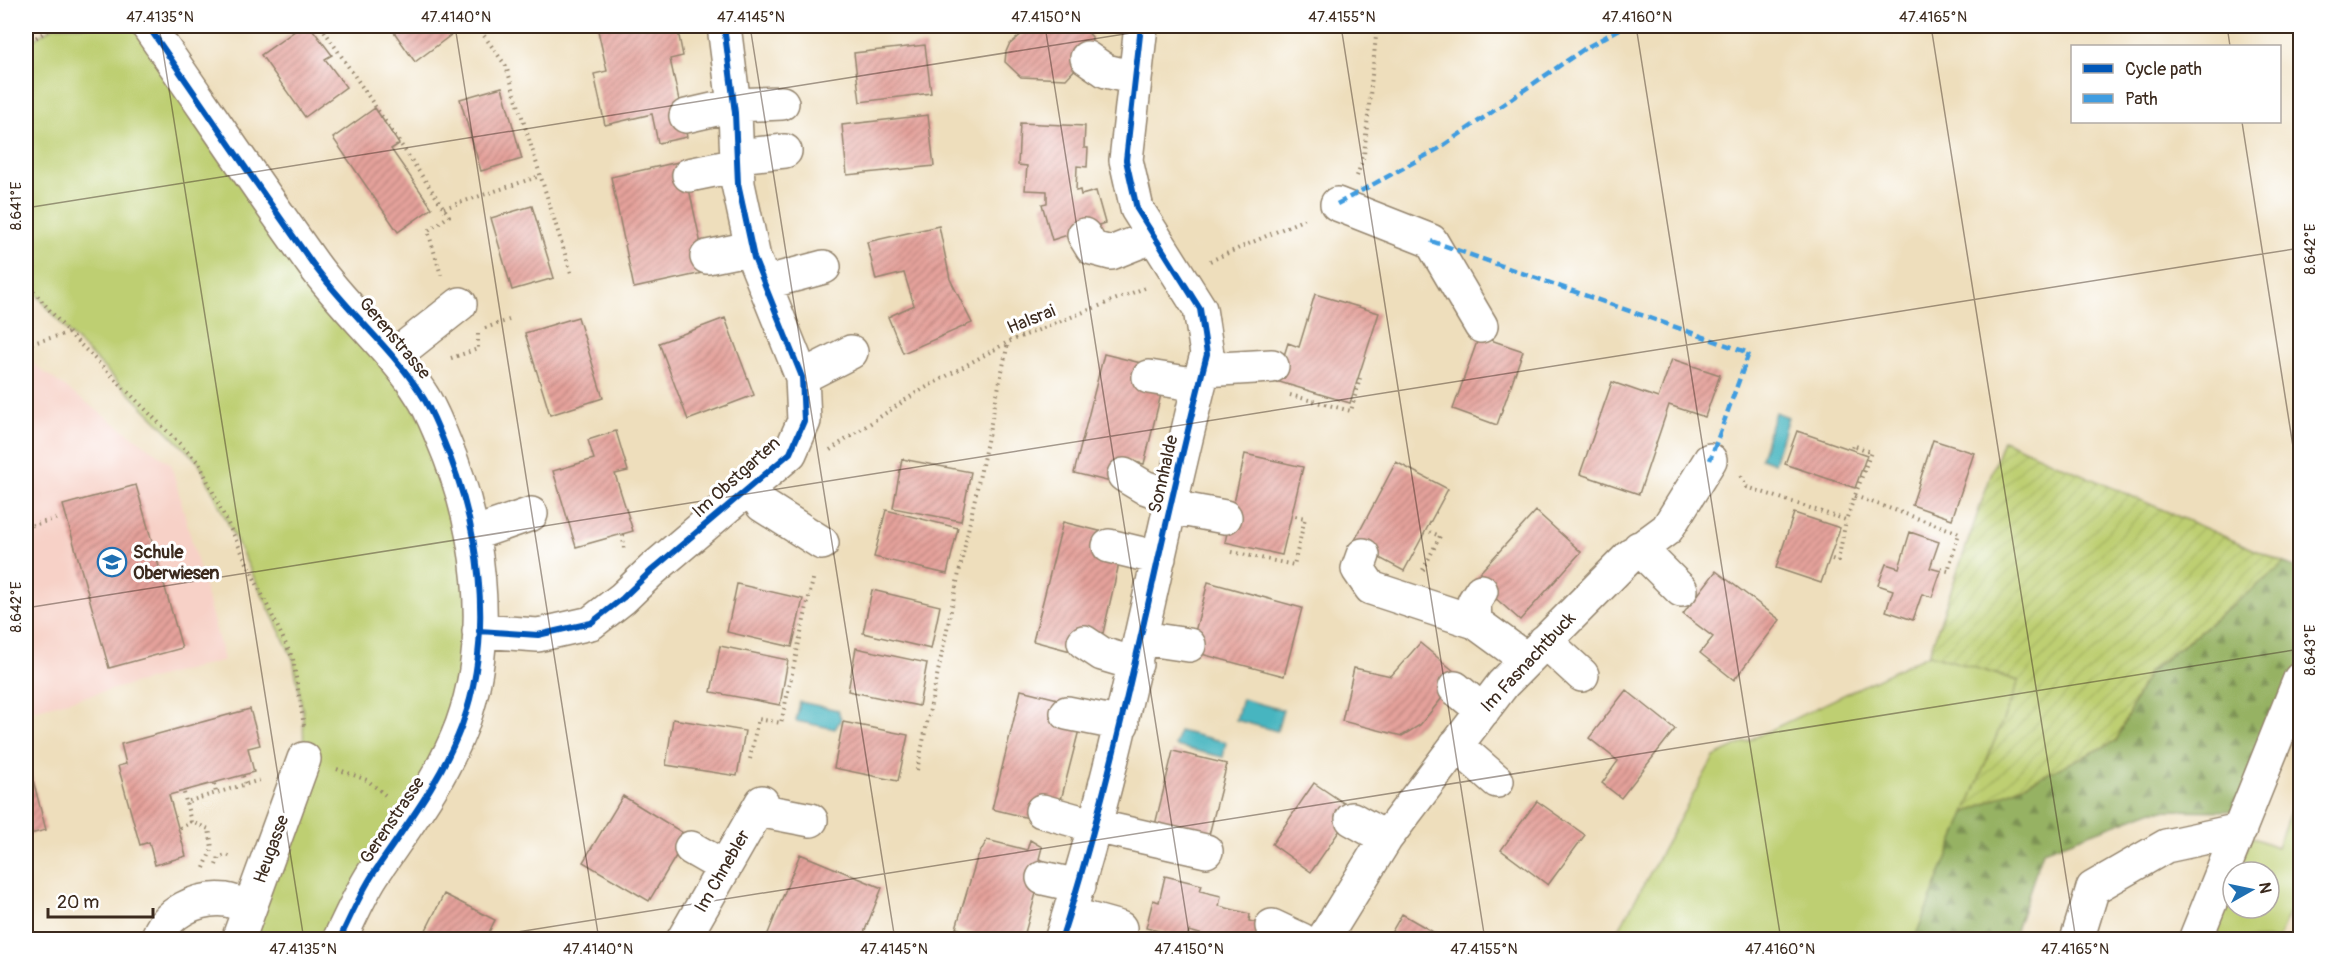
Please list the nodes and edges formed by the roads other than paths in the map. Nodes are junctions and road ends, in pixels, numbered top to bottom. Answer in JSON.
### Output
{"nodes":[{"id":1,"x":148,"y":26,"type":"edge"},
{"id":2,"x":724,"y":26,"type":"edge"},
{"id":3,"x":1141,"y":26,"type":"edge"},
{"id":4,"x":1087,"y":58,"type":"dead end"},
{"id":5,"x":1135,"y":78,"type":"junction"},
{"id":6,"x":782,"y":102,"type":"dead end"},
{"id":7,"x":734,"y":105,"type":"junction"},
{"id":8,"x":686,"y":116,"type":"dead end"},
{"id":9,"x":785,"y":151,"type":"dead end"},
{"id":10,"x":738,"y":160,"type":"junction"},
{"id":11,"x":689,"y":175,"type":"dead end"},
{"id":12,"x":1336,"y":204,"type":"road end"},
{"id":13,"x":1084,"y":235,"type":"dead end"},
{"id":14,"x":1154,"y":236,"type":"junction"},
{"id":15,"x":752,"y":248,"type":"junction"},
{"id":16,"x":707,"y":257,"type":"dead end"},
{"id":17,"x":824,"y":267,"type":"dead end"},
{"id":18,"x":764,"y":283,"type":"junction"},
{"id":19,"x":460,"y":304,"type":"dead end"},
{"id":20,"x":1481,"y":326,"type":"dead end"},
{"id":21,"x":851,"y":352,"type":"dead end"},
{"id":22,"x":393,"y":357,"type":"junction"},
{"id":23,"x":1265,"y":367,"type":"road end"},
{"id":24,"x":802,"y":377,"type":"junction"},
{"id":25,"x":1149,"y":377,"type":"dead end"},
{"id":26,"x":1201,"y":377,"type":"junction"},
{"id":27,"x":1724,"y":465,"type":"road end"},
{"id":28,"x":1124,"y":476,"type":"dead end"},
{"id":29,"x":1171,"y":502,"type":"junction"},
{"id":30,"x":762,"y":505,"type":"dead end"},
{"id":31,"x":531,"y":514,"type":"dead end"},
{"id":32,"x":1225,"y":517,"type":"dead end"},
{"id":33,"x":473,"y":534,"type":"junction"},
{"id":34,"x":822,"y":543,"type":"road end"},
{"id":35,"x":1109,"y":546,"type":"dead end"},
{"id":36,"x":1639,"y":548,"type":"junction"},
{"id":37,"x":1363,"y":555,"type":"dead end"},
{"id":38,"x":1159,"y":558,"type":"junction"},
{"id":39,"x":1681,"y":590,"type":"dead end"},
{"id":40,"x":479,"y":631,"type":"junction"},
{"id":41,"x":1084,"y":642,"type":"dead end"},
{"id":42,"x":1189,"y":645,"type":"dead end"},
{"id":43,"x":1536,"y":650,"type":"junction"},
{"id":44,"x":1138,"y":651,"type":"junction"},
{"id":45,"x":1582,"y":675,"type":"dead end"},
{"id":46,"x":2301,"y":679,"type":"edge"},
{"id":47,"x":1455,"y":688,"type":"dead end"},
{"id":48,"x":1483,"y":711,"type":"junction"},
{"id":49,"x":1067,"y":713,"type":"dead end"},
{"id":50,"x":1122,"y":724,"type":"junction"},
{"id":51,"x":1456,"y":745,"type":"junction"},
{"id":52,"x":316,"y":762,"type":"road end"},
{"id":53,"x":1497,"y":781,"type":"dead end"},
{"id":54,"x":1041,"y":811,"type":"dead end"},
{"id":55,"x":1352,"y":819,"type":"dead end"},
{"id":56,"x":811,"y":820,"type":"dead end"},
{"id":57,"x":1095,"y":826,"type":"junction"},
{"id":58,"x":2240,"y":830,"type":"junction"},
{"id":59,"x":1386,"y":838,"type":"junction"},
{"id":60,"x":691,"y":848,"type":"dead end"},
{"id":61,"x":1206,"y":851,"type":"dead end"},
{"id":62,"x":724,"y":867,"type":"junction"},
{"id":63,"x":1043,"y":878,"type":"dead end"},
{"id":64,"x":249,"y":908,"type":"junction"},
{"id":65,"x":1070,"y":913,"type":"edge"},
{"id":66,"x":1272,"y":926,"type":"dead end"},
{"id":67,"x":1120,"y":928,"type":"dead end"},
{"id":68,"x":157,"y":939,"type":"edge"},
{"id":69,"x":238,"y":939,"type":"edge"},
{"id":70,"x":339,"y":939,"type":"edge"},
{"id":71,"x":682,"y":939,"type":"edge"},
{"id":72,"x":1302,"y":939,"type":"edge"},
{"id":73,"x":1323,"y":939,"type":"edge"},
{"id":74,"x":2077,"y":939,"type":"edge"},
{"id":75,"x":2195,"y":939,"type":"edge"}],
"edges":[{"from":1,"to":22,"type":"street","name":"Gerenstrasse"},
{"from":2,"to":7,"type":"street","name":"Im Obstgarten"},
{"from":3,"to":5,"type":"street","name":"Sonnhalde"},
{"from":4,"to":5,"type":"street"},
{"from":5,"to":14,"type":"street","name":"Sonnhalde"},
{"from":6,"to":7,"type":"street"},
{"from":7,"to":8,"type":"street"},
{"from":7,"to":10,"type":"street","name":"Im Obstgarten"},
{"from":9,"to":10,"type":"street"},
{"from":10,"to":11,"type":"street"},
{"from":10,"to":15,"type":"street","name":"Im Obstgarten"},
{"from":12,"to":20,"type":"street"},
{"from":13,"to":14,"type":"street"},
{"from":14,"to":26,"type":"street","name":"Sonnhalde"},
{"from":15,"to":16,"type":"street"},
{"from":15,"to":18,"type":"street","name":"Im Obstgarten"},
{"from":17,"to":18,"type":"street"},
{"from":18,"to":24,"type":"street","name":"Im Obstgarten"},
{"from":19,"to":22,"type":"street"},
{"from":21,"to":24,"type":"street"},
{"from":22,"to":33,"type":"street","name":"Gerenstrasse"},
{"from":23,"to":26,"type":"street"},
{"from":24,"to":40,"type":"street","name":"Im Obstgarten"},
{"from":25,"to":26,"type":"street"},
{"from":26,"to":29,"type":"street","name":"Sonnhalde"},
{"from":27,"to":36,"type":"street","name":"Im Fasnachtbuck"},
{"from":28,"to":29,"type":"street"},
{"from":29,"to":32,"type":"street"},
{"from":29,"to":38,"type":"street","name":"Sonnhalde"},
{"from":30,"to":34,"type":"street"},
{"from":31,"to":33,"type":"street"},
{"from":33,"to":40,"type":"street","name":"Gerenstrasse"},
{"from":35,"to":38,"type":"street"},
{"from":36,"to":39,"type":"street"},
{"from":36,"to":43,"type":"street","name":"Im Fasnachtbuck"},
{"from":37,"to":43,"type":"street"},
{"from":38,"to":44,"type":"street","name":"Sonnhalde"},
{"from":40,"to":70,"type":"street","name":"Gerenstrasse"},
{"from":41,"to":44,"type":"street"},
{"from":42,"to":44,"type":"street"},
{"from":43,"to":45,"type":"street"},
{"from":43,"to":48,"type":"street","name":"Im Fasnachtbuck"},
{"from":44,"to":50,"type":"street","name":"Sonnhalde"},
{"from":46,"to":58,"type":"street"},
{"from":47,"to":48,"type":"street"},
{"from":48,"to":51,"type":"street","name":"Im Fasnachtbuck"},
{"from":49,"to":50,"type":"street"},
{"from":50,"to":57,"type":"street","name":"Sonnhalde"},
{"from":51,"to":53,"type":"street"},
{"from":51,"to":59,"type":"street","name":"Im Fasnachtbuck"},
{"from":52,"to":64,"type":"street","name":"Heugasse"},
{"from":54,"to":57,"type":"street"},
{"from":55,"to":59,"type":"street"},
{"from":56,"to":62,"type":"street","name":"Im Chnebler"},
{"from":57,"to":61,"type":"street"},
{"from":57,"to":65,"type":"street","name":"Sonnhalde"},
{"from":58,"to":74,"type":"street"},
{"from":58,"to":75,"type":"street"},
{"from":59,"to":73,"type":"street","name":"Im Fasnachtbuck"},
{"from":60,"to":62,"type":"street"},
{"from":62,"to":71,"type":"street","name":"Im Chnebler"},
{"from":63,"to":65,"type":"street"},
{"from":64,"to":68,"type":"street"},
{"from":64,"to":69,"type":"street","name":"Heugasse"},
{"from":65,"to":67,"type":"street"},
{"from":66,"to":72,"type":"street"}]}
